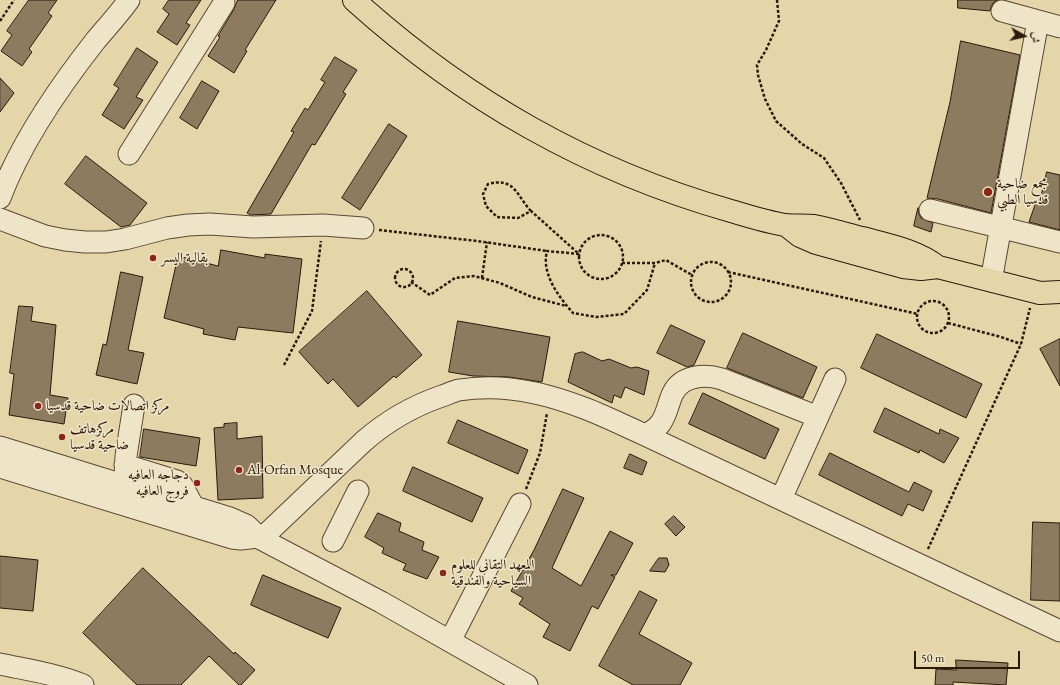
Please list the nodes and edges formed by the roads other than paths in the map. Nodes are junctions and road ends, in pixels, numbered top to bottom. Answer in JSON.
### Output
{"nodes":[{"id":1,"x":354,"y":0,"type":"edge"},
{"id":2,"x":122,"y":1,"type":"edge"},
{"id":3,"x":224,"y":3,"type":"dead end"},
{"id":4,"x":1002,"y":11,"type":"dead end"},
{"id":5,"x":1038,"y":21,"type":"junction"},
{"id":6,"x":1060,"y":27,"type":"edge"},
{"id":7,"x":45,"y":106,"type":"junction"},
{"id":8,"x":129,"y":154,"type":"dead end"},
{"id":9,"x":0,"y":177,"type":"edge"},
{"id":10,"x":0,"y":198,"type":"edge"},
{"id":11,"x":930,"y":210,"type":"dead end"},
{"id":12,"x":0,"y":219,"type":"edge"},
{"id":13,"x":786,"y":225,"type":"junction"},
{"id":14,"x":363,"y":228,"type":"road end"},
{"id":15,"x":1001,"y":228,"type":"junction"},
{"id":16,"x":1060,"y":242,"type":"edge"},
{"id":17,"x":938,"y":267,"type":"junction"},
{"id":18,"x":992,"y":281,"type":"junction"},
{"id":19,"x":1045,"y":292,"type":"edge"},
{"id":20,"x":1060,"y":304,"type":"edge"},
{"id":21,"x":835,"y":379,"type":"dead end"},
{"id":22,"x":134,"y":405,"type":"dead end"},
{"id":23,"x":818,"y":417,"type":"junction"},
{"id":24,"x":645,"y":435,"type":"junction"},
{"id":25,"x":0,"y":448,"type":"edge"},
{"id":26,"x":0,"y":467,"type":"edge"},
{"id":27,"x":124,"y":475,"type":"junction"},
{"id":28,"x":358,"y":491,"type":"dead end"},
{"id":29,"x":523,"y":498,"type":"road end"},
{"id":30,"x":781,"y":499,"type":"junction"},
{"id":31,"x":260,"y":538,"type":"junction"},
{"id":32,"x":333,"y":541,"type":"dead end"},
{"id":33,"x":1060,"y":631,"type":"edge"},
{"id":34,"x":450,"y":641,"type":"junction"},
{"id":35,"x":0,"y":664,"type":"edge"},
{"id":36,"x":21,"y":677,"type":"edge"},
{"id":37,"x":83,"y":685,"type":"edge"},
{"id":38,"x":527,"y":685,"type":"edge"}],
"edges":[{"from":1,"to":13,"type":"main road"},
{"from":2,"to":7,"type":"street"},
{"from":3,"to":8,"type":"street"},
{"from":4,"to":5,"type":"street"},
{"from":5,"to":6,"type":"street"},
{"from":5,"to":15,"type":"street"},
{"from":7,"to":9,"type":"street"},
{"from":7,"to":10,"type":"street"},
{"from":11,"to":15,"type":"street"},
{"from":12,"to":14,"type":"street"},
{"from":13,"to":17,"type":"main road"},
{"from":13,"to":17,"type":"main road"},
{"from":15,"to":16,"type":"street"},
{"from":15,"to":18,"type":"street"},
{"from":17,"to":18,"type":"main road"},
{"from":18,"to":19,"type":"main road"},
{"from":19,"to":20,"type":"main road"},
{"from":21,"to":23,"type":"street"},
{"from":22,"to":27,"type":"street"},
{"from":23,"to":24,"type":"street"},
{"from":23,"to":30,"type":"street"},
{"from":24,"to":30,"type":"street"},
{"from":24,"to":31,"type":"street"},
{"from":25,"to":27,"type":"street"},
{"from":26,"to":31,"type":"street"},
{"from":27,"to":31,"type":"street"},
{"from":28,"to":32,"type":"street"},
{"from":29,"to":34,"type":"street"},
{"from":30,"to":33,"type":"street"},
{"from":31,"to":34,"type":"street"},
{"from":34,"to":38,"type":"street"},
{"from":35,"to":36,"type":"street"},
{"from":36,"to":37,"type":"street"}]}
